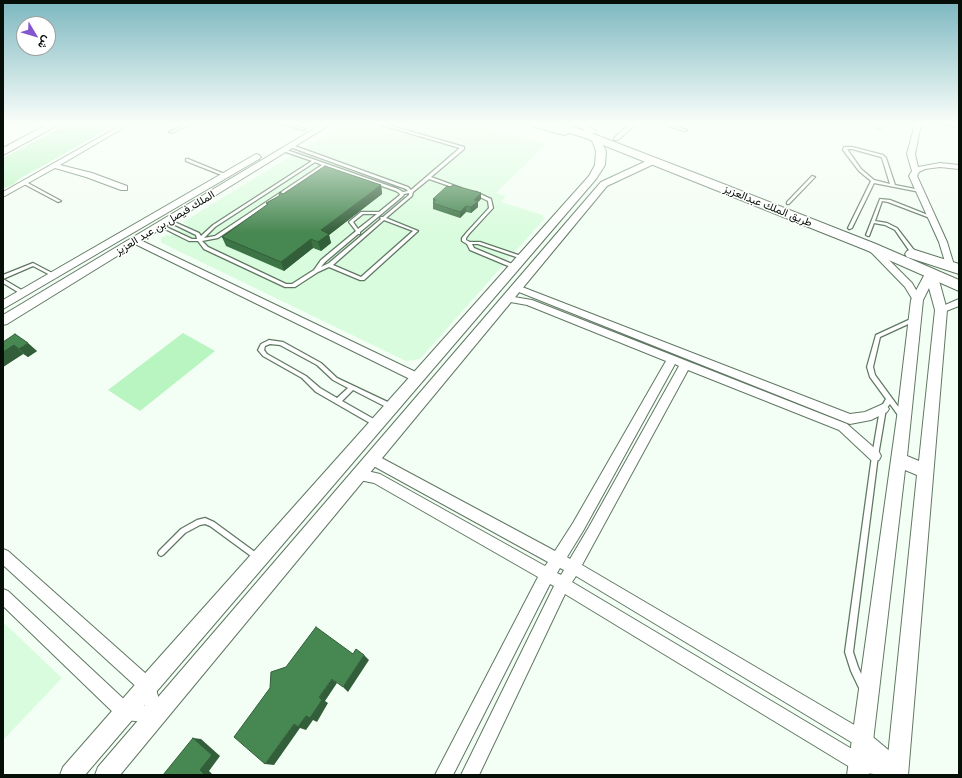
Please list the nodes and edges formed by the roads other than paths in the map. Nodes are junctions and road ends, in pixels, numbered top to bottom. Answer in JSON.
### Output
{"nodes":[{"id":1,"x":65,"y":160,"type":"edge"},
{"id":2,"x":186,"y":160,"type":"dead end"},
{"id":3,"x":250,"y":160,"type":"edge"},
{"id":4,"x":268,"y":160,"type":"edge"},
{"id":5,"x":325,"y":160,"type":"edge"},
{"id":6,"x":448,"y":160,"type":"edge"},
{"id":7,"x":600,"y":160,"type":"edge"},
{"id":8,"x":676,"y":160,"type":"edge"},
{"id":9,"x":853,"y":160,"type":"edge"},
{"id":10,"x":885,"y":160,"type":"edge"},
{"id":11,"x":913,"y":160,"type":"edge"},
{"id":12,"x":314,"y":161,"type":"joint"},
{"id":13,"x":653,"y":161,"type":"joint"},
{"id":14,"x":324,"y":165,"type":"junction"},
{"id":15,"x":55,"y":166,"type":"junction"},
{"id":16,"x":959,"y":167,"type":"edge"},
{"id":17,"x":916,"y":171,"type":"junction"},
{"id":18,"x":347,"y":173,"type":"junction"},
{"id":19,"x":225,"y":175,"type":"junction"},
{"id":20,"x":428,"y":177,"type":"junction"},
{"id":21,"x":813,"y":177,"type":"dead end"},
{"id":22,"x":363,"y":178,"type":"junction"},
{"id":23,"x":348,"y":179,"type":"edge"},
{"id":24,"x":353,"y":180,"type":"edge"},
{"id":25,"x":873,"y":181,"type":"junction"},
{"id":26,"x":24,"y":183,"type":"junction"},
{"id":27,"x":893,"y":186,"type":"junction"},
{"id":28,"x":124,"y":188,"type":"dead end"},
{"id":29,"x":463,"y":189,"type":"edge"},
{"id":30,"x":470,"y":191,"type":"edge"},
{"id":31,"x":920,"y":191,"type":"junction"},
{"id":32,"x":411,"y":192,"type":"junction"},
{"id":33,"x":402,"y":193,"type":"junction"},
{"id":34,"x":280,"y":194,"type":"junction"},
{"id":35,"x":3,"y":195,"type":"edge"},
{"id":36,"x":59,"y":201,"type":"dead end"},
{"id":37,"x":280,"y":202,"type":"edge"},
{"id":38,"x":788,"y":203,"type":"junction"},
{"id":39,"x":269,"y":209,"type":"edge"},
{"id":40,"x":255,"y":210,"type":"junction"},
{"id":41,"x":378,"y":214,"type":"junction"},
{"id":42,"x":932,"y":217,"type":"junction"},
{"id":43,"x":384,"y":219,"type":"junction"},
{"id":44,"x":873,"y":222,"type":"junction"},
{"id":45,"x":165,"y":224,"type":"junction"},
{"id":46,"x":850,"y":228,"type":"junction"},
{"id":47,"x":357,"y":232,"type":"junction"},
{"id":48,"x":364,"y":235,"type":"junction"},
{"id":49,"x":199,"y":240,"type":"junction"},
{"id":50,"x":136,"y":241,"type":"junction"},
{"id":51,"x":870,"y":241,"type":"junction"},
{"id":52,"x":469,"y":243,"type":"junction"},
{"id":53,"x":915,"y":255,"type":"junction"},
{"id":54,"x":518,"y":262,"type":"junction"},
{"id":55,"x":329,"y":265,"type":"junction"},
{"id":56,"x":956,"y":266,"type":"edge"},
{"id":57,"x":316,"y":272,"type":"junction"},
{"id":58,"x":931,"y":273,"type":"junction"},
{"id":59,"x":54,"y":275,"type":"junction"},
{"id":60,"x":3,"y":277,"type":"edge"},
{"id":61,"x":3,"y":281,"type":"edge"},
{"id":62,"x":959,"y":286,"type":"edge"},
{"id":63,"x":23,"y":293,"type":"junction"},
{"id":64,"x":512,"y":293,"type":"junction"},
{"id":65,"x":917,"y":300,"type":"junction"},
{"id":66,"x":959,"y":302,"type":"edge"},
{"id":67,"x":3,"y":305,"type":"edge"},
{"id":68,"x":941,"y":310,"type":"junction"},
{"id":69,"x":915,"y":319,"type":"junction"},
{"id":70,"x":3,"y":321,"type":"edge"},
{"id":71,"x":678,"y":362,"type":"junction"},
{"id":72,"x":418,"y":378,"type":"junction"},
{"id":73,"x":352,"y":388,"type":"junction"},
{"id":74,"x":338,"y":401,"type":"junction"},
{"id":75,"x":886,"y":404,"type":"junction"},
{"id":76,"x":392,"y":407,"type":"junction"},
{"id":77,"x":904,"y":418,"type":"junction"},
{"id":78,"x":378,"y":424,"type":"junction"},
{"id":79,"x":875,"y":456,"type":"junction"},
{"id":80,"x":372,"y":458,"type":"junction"},
{"id":81,"x":898,"y":460,"type":"junction"},
{"id":82,"x":925,"y":471,"type":"junction"},
{"id":83,"x":359,"y":475,"type":"junction"},
{"id":84,"x":161,"y":553,"type":"dead end"},
{"id":85,"x":3,"y":556,"type":"edge"},
{"id":86,"x":259,"y":559,"type":"junction"},
{"id":87,"x":557,"y":560,"type":"junction"},
{"id":88,"x":573,"y":567,"type":"junction"},
{"id":89,"x":548,"y":575,"type":"junction"},
{"id":90,"x":563,"y":584,"type":"junction"},
{"id":91,"x":3,"y":596,"type":"edge"},
{"id":92,"x":147,"y":686,"type":"junction"},
{"id":93,"x":868,"y":695,"type":"junction"},
{"id":94,"x":125,"y":712,"type":"junction"},
{"id":95,"x":156,"y":715,"type":"junction"},
{"id":96,"x":862,"y":739,"type":"junction"},
{"id":97,"x":858,"y":769,"type":"edge"},
{"id":98,"x":897,"y":772,"type":"edge"},
{"id":99,"x":71,"y":775,"type":"edge"},
{"id":100,"x":106,"y":775,"type":"edge"},
{"id":101,"x":444,"y":775,"type":"edge"},
{"id":102,"x":470,"y":775,"type":"edge"}],
"edges":[{"from":1,"to":15,"type":"street"},
{"from":2,"to":19,"type":"lane"},
{"from":3,"to":19,"type":"street","name":"الملك فيصل بن عبد العزيز"},
{"from":4,"to":45,"type":"street","name":"الملك فيصل بن عبد العزيز"},
{"from":5,"to":32,"type":"lane"},
{"from":6,"to":20,"type":"lane"},
{"from":7,"to":54,"type":"street"},
{"from":8,"to":38,"type":"highway","name":"طريق الملك عبدالعزيز"},
{"from":9,"to":25,"type":"lane"},
{"from":10,"to":27,"type":"lane"},
{"from":11,"to":17,"type":"street"},
{"from":12,"to":14,"type":"lane"},
{"from":12,"to":49,"type":"lane"},
{"from":13,"to":51,"type":"highway","name":"طريق الملك عبدالعزيز"},
{"from":13,"to":64,"type":"street"},
{"from":14,"to":18,"type":"lane"},
{"from":14,"to":34,"type":"lane"},
{"from":15,"to":26,"type":"street"},
{"from":15,"to":28,"type":"street"},
{"from":16,"to":17,"type":"street"},
{"from":17,"to":31,"type":"street"},
{"from":18,"to":22,"type":"lane"},
{"from":18,"to":23,"type":"lane"},
{"from":19,"to":59,"type":"street","name":"الملك فيصل بن عبد العزيز"},
{"from":20,"to":29,"type":"lane"},
{"from":20,"to":32,"type":"lane"},
{"from":21,"to":38,"type":"lane"},
{"from":22,"to":24,"type":"lane"},
{"from":22,"to":33,"type":"lane"},
{"from":25,"to":27,"type":"lane"},
{"from":25,"to":46,"type":"lane"},
{"from":26,"to":35,"type":"street"},
{"from":26,"to":36,"type":"lane"},
{"from":27,"to":31,"type":"lane"},
{"from":30,"to":52,"type":"lane"},
{"from":31,"to":42,"type":"street"},
{"from":32,"to":33,"type":"lane"},
{"from":32,"to":43,"type":"lane"},
{"from":33,"to":41,"type":"lane"},
{"from":34,"to":37,"type":"lane"},
{"from":34,"to":40,"type":"lane"},
{"from":38,"to":46,"type":"highway","name":"طريق الملك عبدالعزيز"},
{"from":39,"to":40,"type":"lane"},
{"from":40,"to":49,"type":"lane"},
{"from":41,"to":43,"type":"lane"},
{"from":41,"to":47,"type":"lane"},
{"from":41,"to":47,"type":"lane"},
{"from":42,"to":44,"type":"lane"},
{"from":42,"to":56,"type":"street"},
{"from":43,"to":48,"type":"lane"},
{"from":43,"to":55,"type":"lane"},
{"from":44,"to":51,"type":"lane"},
{"from":44,"to":53,"type":"lane"},
{"from":45,"to":49,"type":"lane"},
{"from":45,"to":49,"type":"lane"},
{"from":45,"to":50,"type":"street","name":"الملك فيصل بن عبد العزيز"},
{"from":46,"to":51,"type":"highway","name":"طريق الملك عبدالعزيز"},
{"from":47,"to":48,"type":"lane"},
{"from":47,"to":57,"type":"lane"},
{"from":48,"to":55,"type":"lane"},
{"from":49,"to":57,"type":"lane"},
{"from":50,"to":70,"type":"street","name":"الملك فيصل بن عبد العزيز"},
{"from":50,"to":72,"type":"street"},
{"from":51,"to":53,"type":"highway","name":"طريق الملك عبدالعزيز"},
{"from":51,"to":58,"type":"highway","name":"طريق الملك عبدالعزيز"},
{"from":51,"to":65,"type":"street"},
{"from":52,"to":54,"type":"lane"},
{"from":52,"to":54,"type":"lane"},
{"from":53,"to":56,"type":"highway","name":"طريق الملك عبدالعزيز"},
{"from":54,"to":72,"type":"street"},
{"from":55,"to":57,"type":"lane"},
{"from":58,"to":62,"type":"highway","name":"طريق الملك عبدالعزيز"},
{"from":58,"to":65,"type":"street"},
{"from":58,"to":68,"type":"street"},
{"from":59,"to":60,"type":"lane"},
{"from":59,"to":63,"type":"street","name":"الملك فيصل بن عبد العزيز"},
{"from":61,"to":63,"type":"lane"},
{"from":63,"to":67,"type":"street","name":"الملك فيصل بن عبد العزيز"},
{"from":64,"to":71,"type":"street"},
{"from":64,"to":75,"type":"street"},
{"from":64,"to":80,"type":"street"},
{"from":65,"to":69,"type":"street"},
{"from":66,"to":68,"type":"street"},
{"from":68,"to":82,"type":"street"},
{"from":69,"to":75,"type":"lane"},
{"from":69,"to":77,"type":"street"},
{"from":71,"to":79,"type":"street"},
{"from":71,"to":87,"type":"street"},
{"from":71,"to":88,"type":"street"},
{"from":72,"to":76,"type":"street"},
{"from":73,"to":74,"type":"lane"},
{"from":73,"to":74,"type":"lane"},
{"from":73,"to":76,"type":"lane"},
{"from":74,"to":78,"type":"lane"},
{"from":75,"to":77,"type":"lane"},
{"from":75,"to":79,"type":"lane"},
{"from":76,"to":78,"type":"street"},
{"from":77,"to":81,"type":"street"},
{"from":78,"to":86,"type":"street"},
{"from":79,"to":93,"type":"lane"},
{"from":80,"to":83,"type":"street"},
{"from":80,"to":87,"type":"street"},
{"from":81,"to":82,"type":"street"},
{"from":81,"to":93,"type":"street"},
{"from":82,"to":98,"type":"street"},
{"from":83,"to":89,"type":"street"},
{"from":83,"to":95,"type":"street"},
{"from":84,"to":86,"type":"lane"},
{"from":85,"to":92,"type":"street"},
{"from":86,"to":92,"type":"street"},
{"from":87,"to":88,"type":"street"},
{"from":87,"to":89,"type":"street"},
{"from":88,"to":90,"type":"street"},
{"from":88,"to":96,"type":"street"},
{"from":89,"to":90,"type":"street"},
{"from":89,"to":101,"type":"street"},
{"from":90,"to":97,"type":"street"},
{"from":90,"to":102,"type":"street"},
{"from":91,"to":94,"type":"street"},
{"from":92,"to":94,"type":"street"},
{"from":92,"to":95,"type":"street"},
{"from":93,"to":96,"type":"street"},
{"from":94,"to":95,"type":"street"},
{"from":94,"to":99,"type":"street"},
{"from":95,"to":100,"type":"street"},
{"from":96,"to":97,"type":"street"},
{"from":96,"to":98,"type":"street"},
{"from":97,"to":98,"type":"street"}]}
